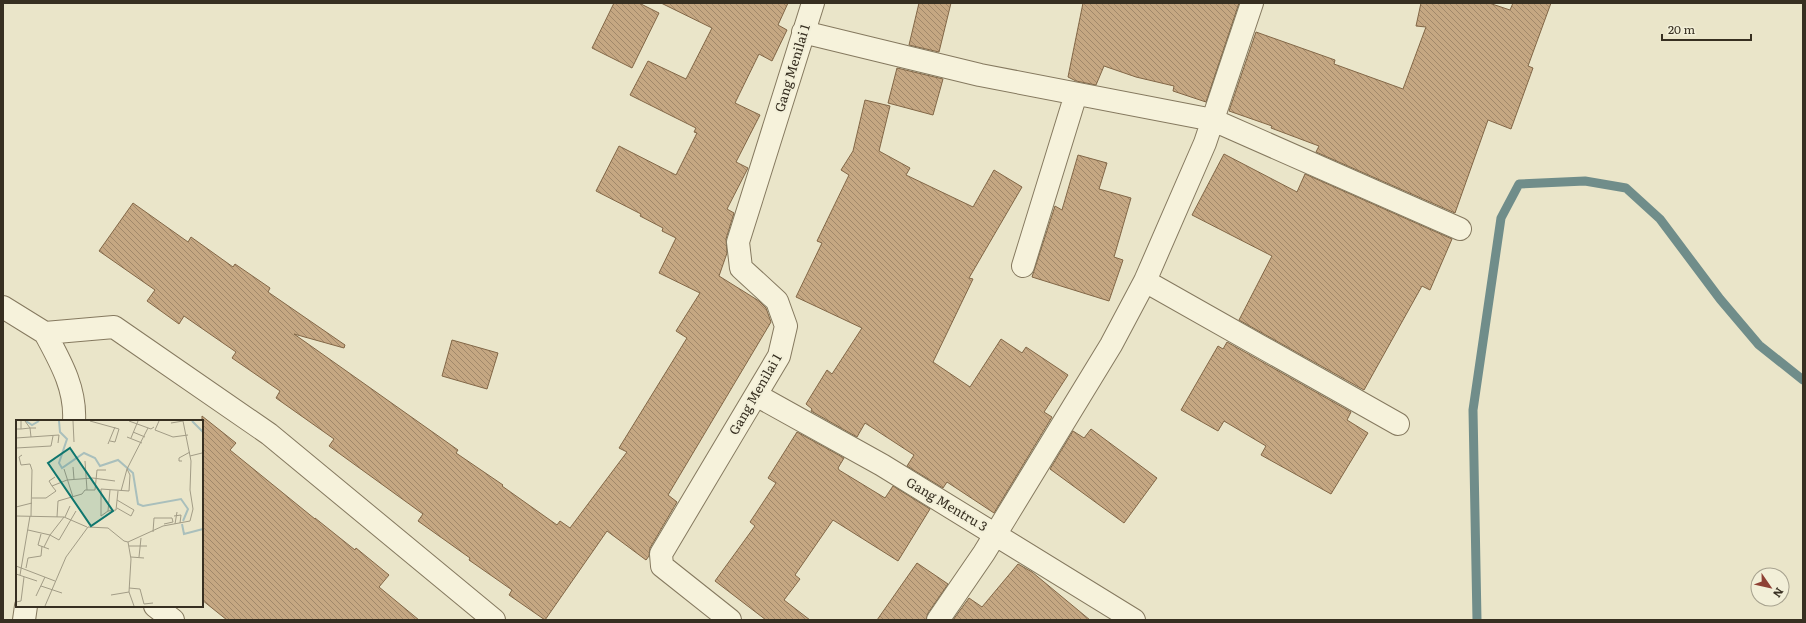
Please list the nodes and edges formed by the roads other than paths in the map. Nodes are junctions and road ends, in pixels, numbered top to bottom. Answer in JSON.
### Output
{"nodes":[{"id":1,"x":813,"y":3,"type":"edge"},
{"id":2,"x":1252,"y":3,"type":"edge"},
{"id":3,"x":803,"y":32,"type":"junction"},
{"id":4,"x":1076,"y":94,"type":"junction"},
{"id":5,"x":1213,"y":120,"type":"junction"},
{"id":6,"x":1460,"y":229,"type":"dead end"},
{"id":7,"x":1024,"y":266,"type":"dead end"},
{"id":8,"x":1145,"y":281,"type":"junction"},
{"id":9,"x":3,"y":308,"type":"edge"},
{"id":10,"x":45,"y":333,"type":"junction"},
{"id":11,"x":756,"y":395,"type":"junction"},
{"id":12,"x":74,"y":420,"type":"edge"},
{"id":13,"x":1398,"y":424,"type":"dead end"},
{"id":14,"x":995,"y":534,"type":"junction"},
{"id":15,"x":26,"y":607,"type":"edge"},
{"id":16,"x":156,"y":607,"type":"edge"},
{"id":17,"x":24,"y":620,"type":"edge"},
{"id":18,"x":173,"y":620,"type":"edge"},
{"id":19,"x":494,"y":620,"type":"edge"},
{"id":20,"x":730,"y":620,"type":"edge"},
{"id":21,"x":938,"y":620,"type":"edge"},
{"id":22,"x":1134,"y":620,"type":"edge"}],
"edges":[{"from":1,"to":3,"type":"street","name":"Gang Menilai 1"},
{"from":2,"to":5,"type":"street"},
{"from":3,"to":4,"type":"street"},
{"from":3,"to":11,"type":"street","name":"Gang Menilai 1"},
{"from":4,"to":5,"type":"street"},
{"from":4,"to":7,"type":"street"},
{"from":5,"to":6,"type":"street"},
{"from":5,"to":8,"type":"street"},
{"from":8,"to":13,"type":"street"},
{"from":8,"to":14,"type":"street"},
{"from":9,"to":10,"type":"street"},
{"from":10,"to":12,"type":"street"},
{"from":10,"to":19,"type":"street"},
{"from":11,"to":14,"type":"street","name":"Gang Mentru 3"},
{"from":11,"to":20,"type":"street","name":"Gang Menilai 1"},
{"from":14,"to":21,"type":"street"},
{"from":14,"to":22,"type":"street","name":"Gang Mentru 3"},
{"from":15,"to":17,"type":"street"},
{"from":16,"to":18,"type":"street"}]}
